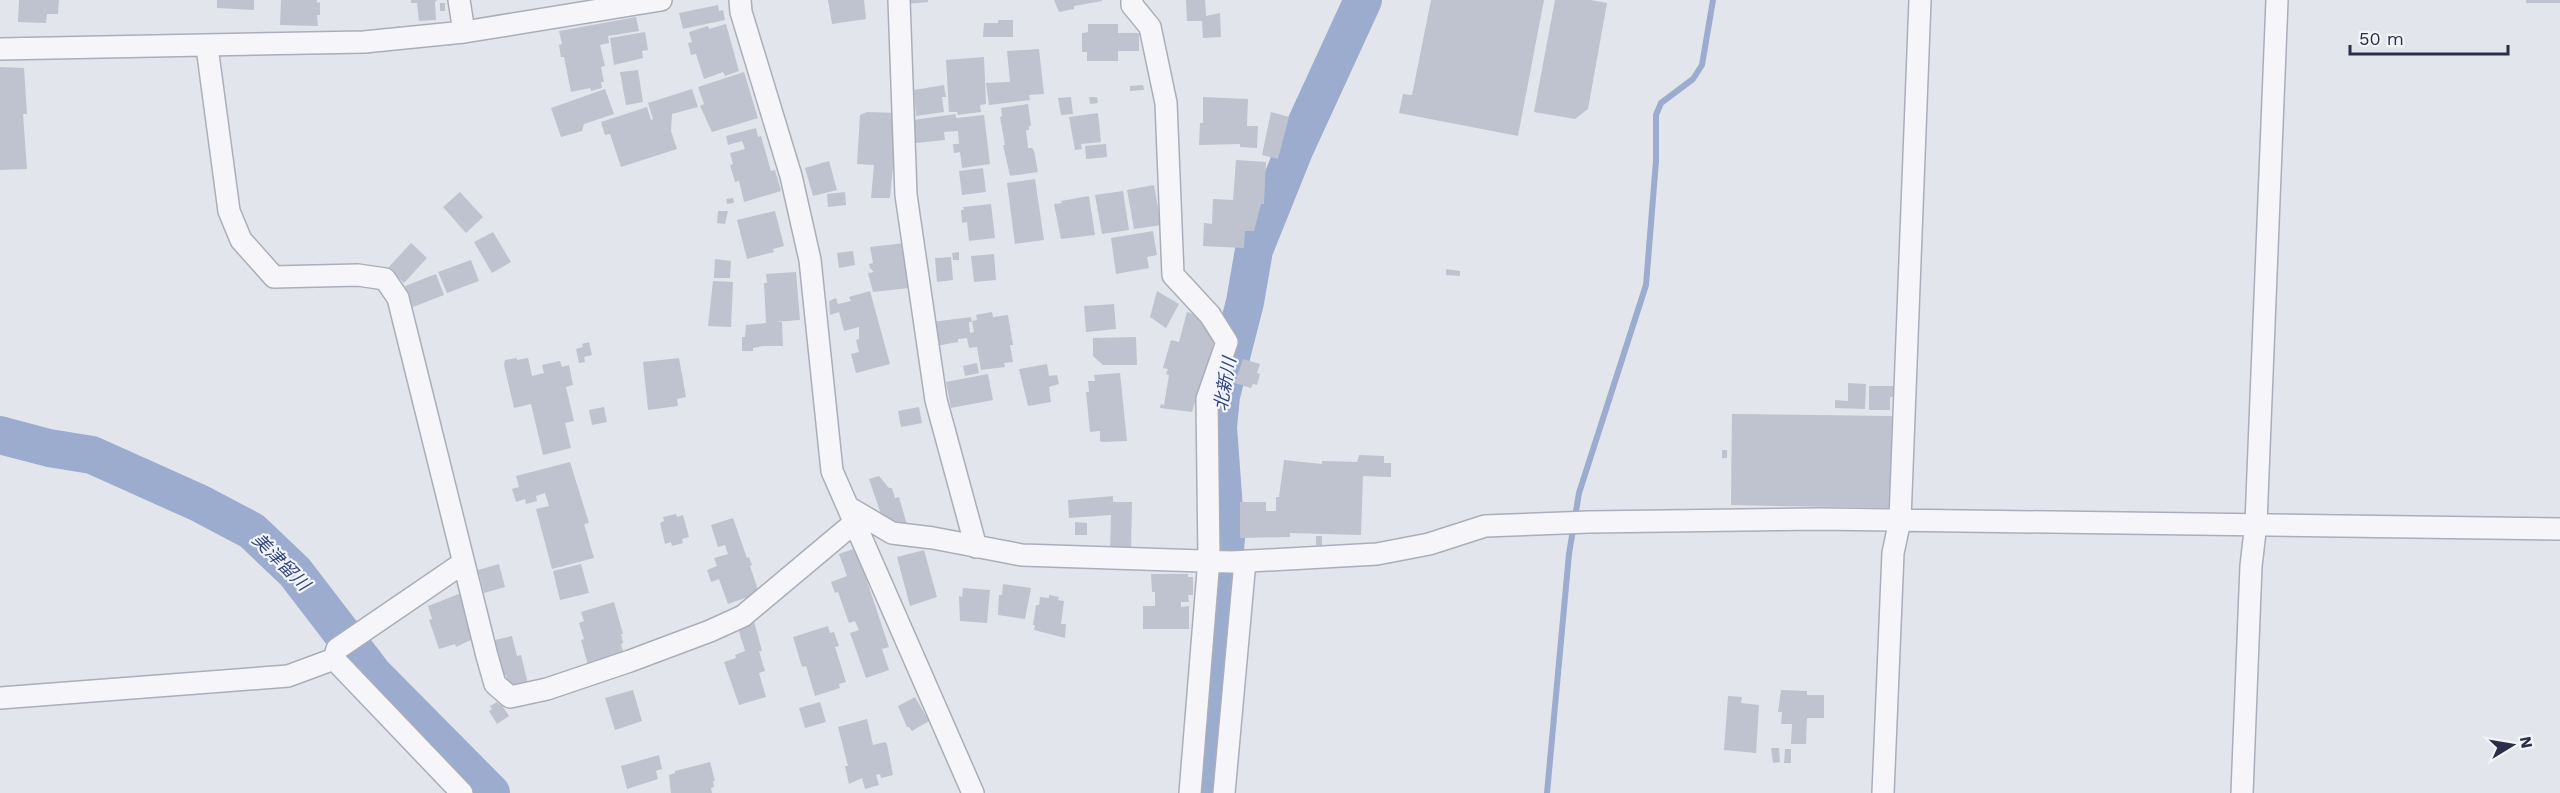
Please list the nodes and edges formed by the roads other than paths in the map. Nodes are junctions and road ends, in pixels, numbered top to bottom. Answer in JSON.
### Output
{"nodes":[{"id":1,"x":459,"y":0,"type":"edge"},
{"id":2,"x":661,"y":0,"type":"edge"},
{"id":3,"x":740,"y":0,"type":"edge"},
{"id":4,"x":899,"y":0,"type":"edge"},
{"id":5,"x":1132,"y":0,"type":"edge"},
{"id":6,"x":1920,"y":0,"type":"edge"},
{"id":7,"x":2277,"y":0,"type":"edge"},
{"id":8,"x":464,"y":32,"type":"junction"},
{"id":9,"x":207,"y":47,"type":"junction"},
{"id":10,"x":0,"y":49,"type":"edge"},
{"id":11,"x":851,"y":515,"type":"junction"},
{"id":12,"x":1900,"y":520,"type":"junction"},
{"id":13,"x":2256,"y":523,"type":"junction"},
{"id":14,"x":2560,"y":529,"type":"edge"},
{"id":15,"x":976,"y":547,"type":"junction"},
{"id":16,"x":1209,"y":559,"type":"junction"},
{"id":17,"x":1239,"y":561,"type":"junction"},
{"id":18,"x":463,"y":563,"type":"junction"},
{"id":19,"x":335,"y":654,"type":"junction"},
{"id":20,"x":0,"y":698,"type":"edge"},
{"id":21,"x":462,"y":793,"type":"edge"},
{"id":22,"x":973,"y":793,"type":"edge"},
{"id":23,"x":1191,"y":793,"type":"edge"},
{"id":24,"x":1224,"y":793,"type":"edge"},
{"id":25,"x":1883,"y":793,"type":"edge"},
{"id":26,"x":2242,"y":793,"type":"edge"}],
"edges":[{"from":1,"to":8,"type":"street"},
{"from":2,"to":8,"type":"street"},
{"from":3,"to":11,"type":"street"},
{"from":4,"to":15,"type":"street"},
{"from":5,"to":16,"type":"street"},
{"from":6,"to":12,"type":"street"},
{"from":7,"to":13,"type":"street"},
{"from":8,"to":9,"type":"street"},
{"from":9,"to":10,"type":"street"},
{"from":9,"to":18,"type":"street"},
{"from":11,"to":15,"type":"street"},
{"from":11,"to":18,"type":"street"},
{"from":11,"to":22,"type":"street"},
{"from":12,"to":13,"type":"street"},
{"from":12,"to":17,"type":"street"},
{"from":12,"to":25,"type":"street"},
{"from":13,"to":14,"type":"street"},
{"from":13,"to":26,"type":"street"},
{"from":15,"to":16,"type":"street"},
{"from":16,"to":17,"type":"street"},
{"from":16,"to":23,"type":"street"},
{"from":17,"to":24,"type":"street"},
{"from":18,"to":19,"type":"street"},
{"from":19,"to":20,"type":"street"},
{"from":19,"to":21,"type":"street"}]}
